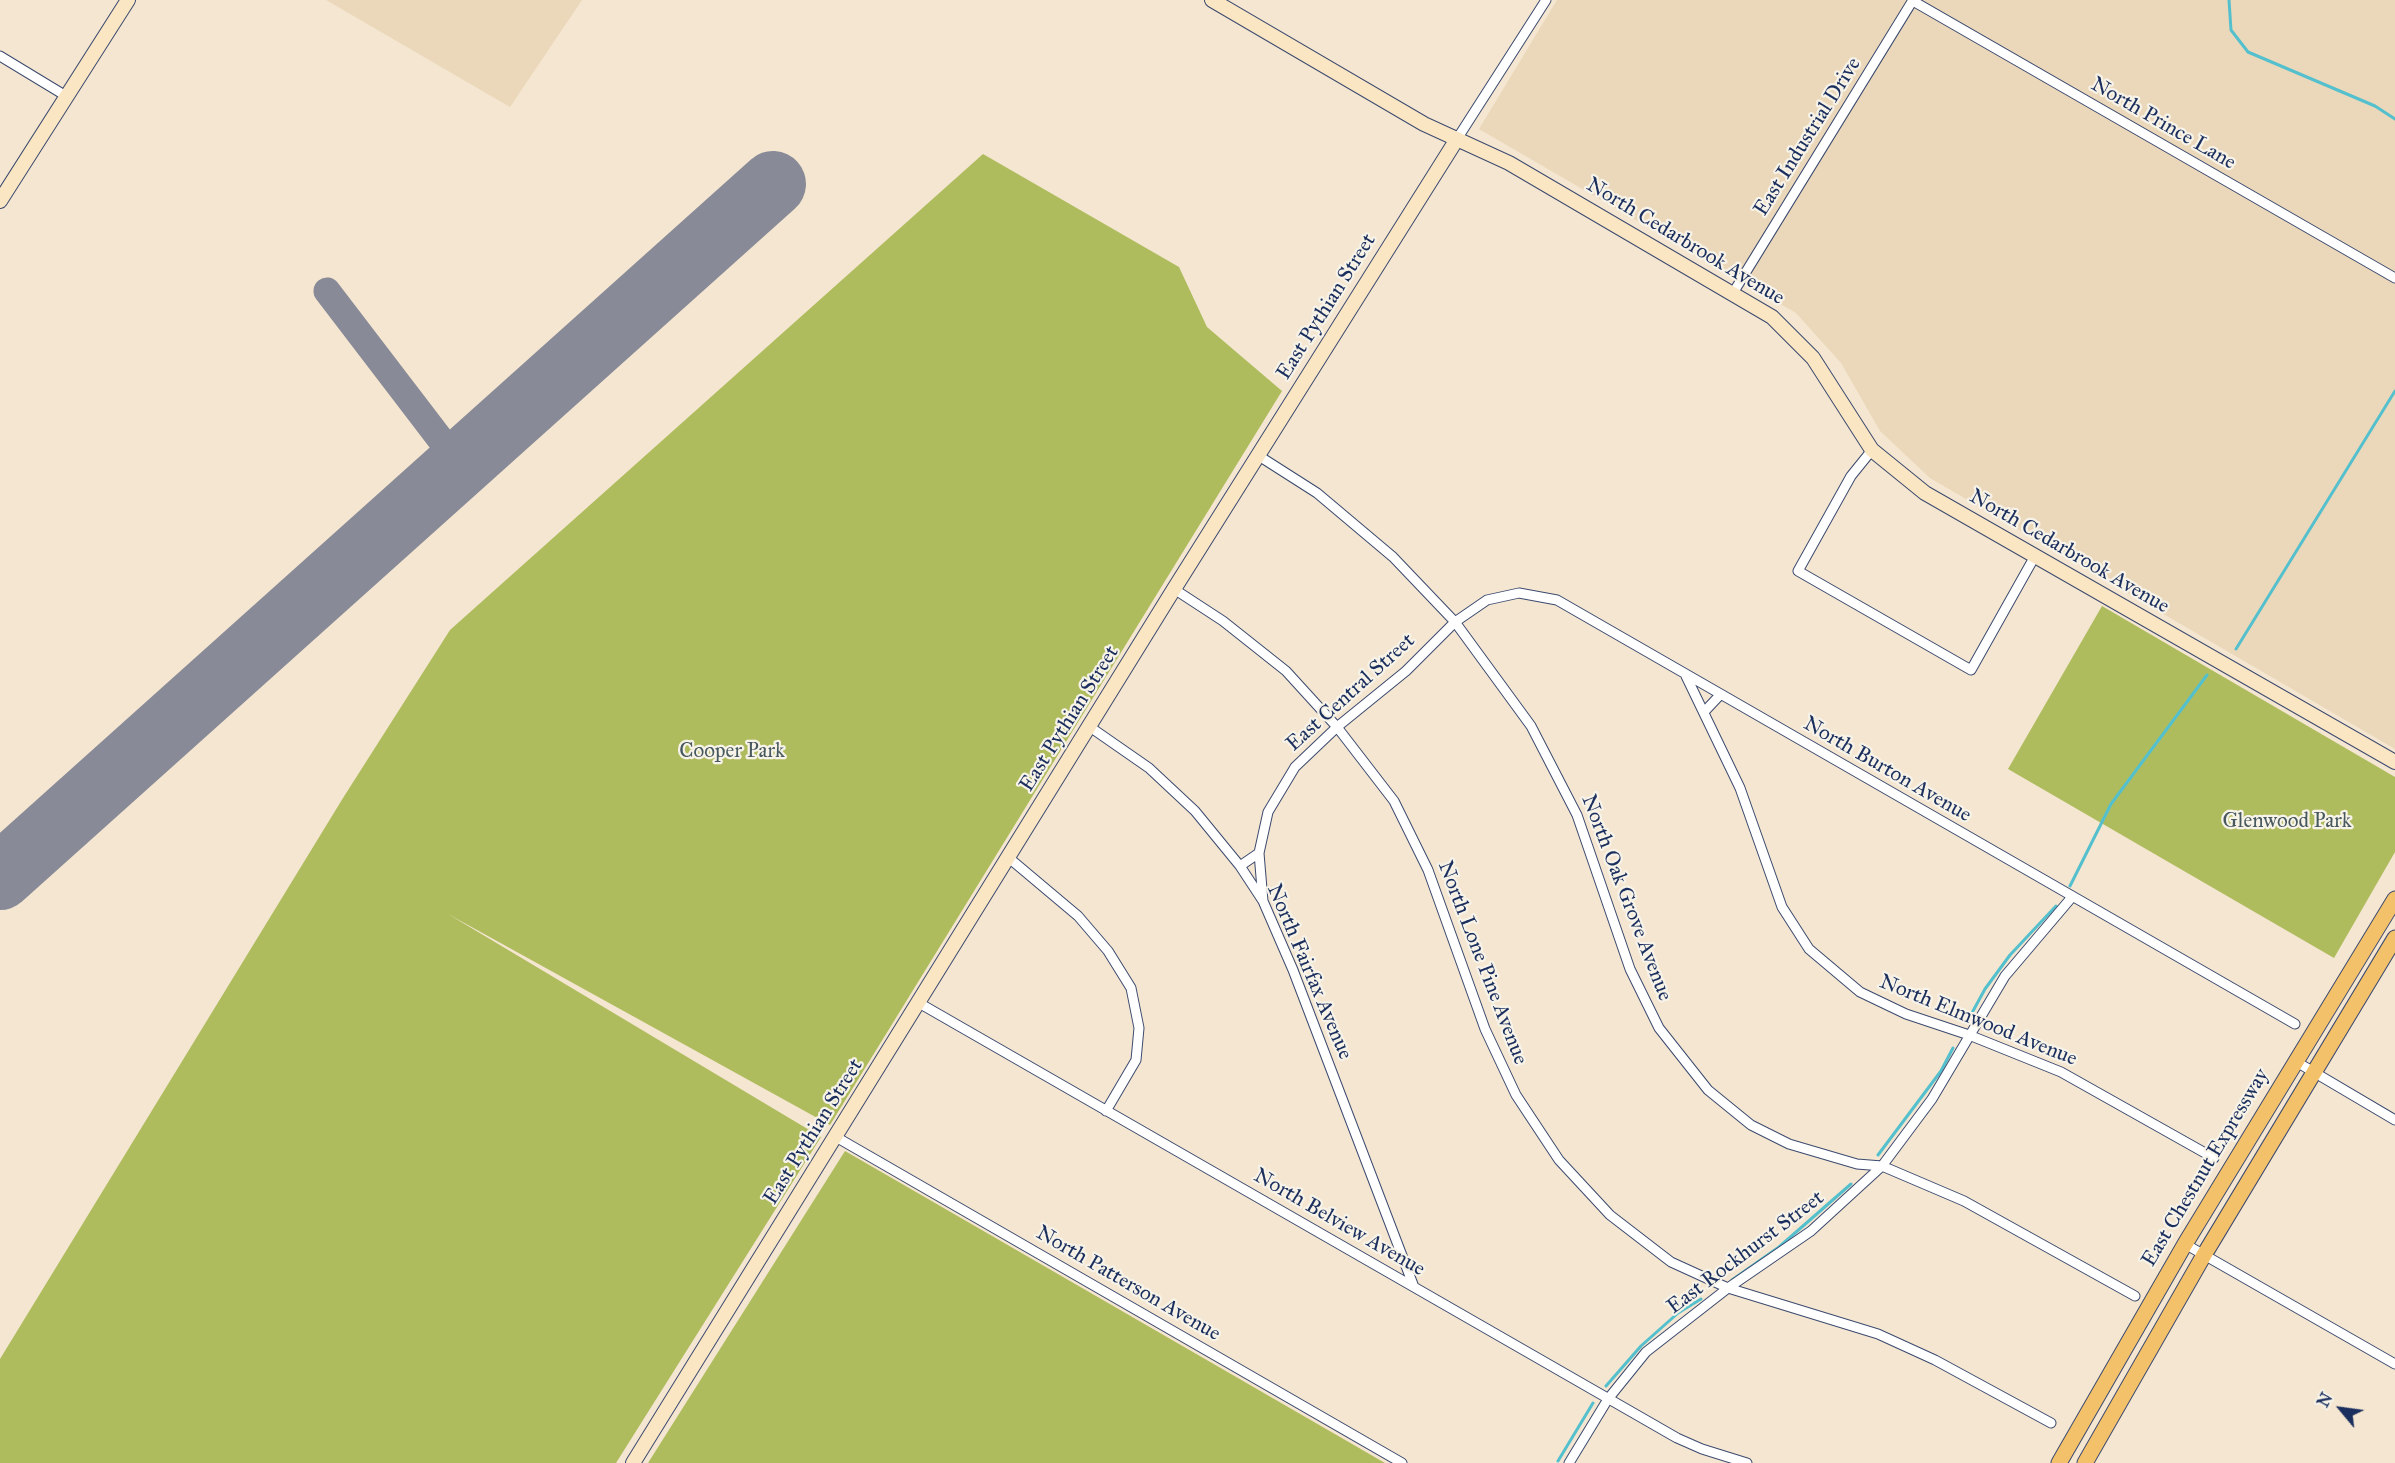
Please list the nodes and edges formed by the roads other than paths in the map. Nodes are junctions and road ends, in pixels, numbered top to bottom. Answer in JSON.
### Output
{"nodes":[{"id":1,"x":128,"y":0,"type":"edge"},
{"id":2,"x":1212,"y":0,"type":"edge"},
{"id":3,"x":1546,"y":0,"type":"edge"},
{"id":4,"x":1913,"y":0,"type":"edge"},
{"id":5,"x":0,"y":56,"type":"edge"},
{"id":6,"x":66,"y":96,"type":"junction"},
{"id":7,"x":1457,"y":139,"type":"junction"},
{"id":8,"x":0,"y":201,"type":"edge"},
{"id":9,"x":2395,"y":278,"type":"edge"},
{"id":10,"x":1733,"y":293,"type":"junction"},
{"id":11,"x":1872,"y":450,"type":"junction"},
{"id":12,"x":1259,"y":456,"type":"junction"},
{"id":13,"x":2035,"y":556,"type":"junction"},
{"id":14,"x":1174,"y":590,"type":"junction"},
{"id":15,"x":1455,"y":622,"type":"junction"},
{"id":16,"x":1686,"y":676,"type":"junction"},
{"id":17,"x":1720,"y":695,"type":"junction"},
{"id":18,"x":1704,"y":712,"type":"junction"},
{"id":19,"x":1090,"y":727,"type":"junction"},
{"id":20,"x":1337,"y":727,"type":"junction"},
{"id":21,"x":2395,"y":762,"type":"edge"},
{"id":22,"x":1259,"y":854,"type":"junction"},
{"id":23,"x":1009,"y":858,"type":"junction"},
{"id":24,"x":1240,"y":867,"type":"junction"},
{"id":25,"x":2072,"y":897,"type":"junction"},
{"id":26,"x":2395,"y":898,"type":"edge"},
{"id":27,"x":1263,"y":901,"type":"junction"},
{"id":28,"x":2395,"y":938,"type":"edge"},
{"id":29,"x":919,"y":1003,"type":"junction"},
{"id":30,"x":2295,"y":1024,"type":"dead end"},
{"id":31,"x":1969,"y":1035,"type":"junction"},
{"id":32,"x":2295,"y":1061,"type":"junction"},
{"id":33,"x":2314,"y":1072,"type":"junction"},
{"id":34,"x":1106,"y":1111,"type":"junction"},
{"id":35,"x":2395,"y":1120,"type":"edge"},
{"id":36,"x":836,"y":1137,"type":"junction"},
{"id":37,"x":2214,"y":1158,"type":"dead end"},
{"id":38,"x":1882,"y":1166,"type":"junction"},
{"id":39,"x":2185,"y":1244,"type":"junction"},
{"id":40,"x":2204,"y":1255,"type":"junction"},
{"id":41,"x":1414,"y":1287,"type":"junction"},
{"id":42,"x":1728,"y":1288,"type":"junction"},
{"id":43,"x":2134,"y":1296,"type":"dead end"},
{"id":44,"x":2395,"y":1364,"type":"edge"},
{"id":45,"x":1608,"y":1400,"type":"junction"},
{"id":46,"x":2051,"y":1423,"type":"dead end"},
{"id":47,"x":633,"y":1463,"type":"edge"},
{"id":48,"x":1402,"y":1463,"type":"edge"},
{"id":49,"x":1569,"y":1463,"type":"edge"},
{"id":50,"x":1747,"y":1463,"type":"edge"},
{"id":51,"x":2059,"y":1463,"type":"edge"},
{"id":52,"x":2085,"y":1463,"type":"edge"}],
"edges":[{"from":1,"to":6,"type":"street"},
{"from":2,"to":7,"type":"street","name":"North Cedarbrook Avenue"},
{"from":3,"to":7,"type":"street","name":"East Pythian Street"},
{"from":4,"to":9,"type":"street","name":"North Prince Lane"},
{"from":4,"to":10,"type":"street","name":"East Industrial Drive"},
{"from":5,"to":6,"type":"street"},
{"from":6,"to":8,"type":"street"},
{"from":7,"to":10,"type":"street","name":"North Cedarbrook Avenue"},
{"from":7,"to":12,"type":"street","name":"East Pythian Street"},
{"from":10,"to":11,"type":"street","name":"North Cedarbrook Avenue"},
{"from":11,"to":13,"type":"street","name":"North Cedarbrook Avenue"},
{"from":11,"to":13,"type":"street"},
{"from":12,"to":14,"type":"street","name":"East Pythian Street"},
{"from":12,"to":15,"type":"street","name":"North Oak Grove Avenue"},
{"from":13,"to":21,"type":"street","name":"North Cedarbrook Avenue"},
{"from":14,"to":19,"type":"street","name":"East Pythian Street"},
{"from":14,"to":20,"type":"street","name":"North Lone Pine Avenue"},
{"from":15,"to":16,"type":"street","name":"North Burton Avenue"},
{"from":15,"to":20,"type":"street","name":"East Central Street"},
{"from":15,"to":38,"type":"street","name":"North Oak Grove Avenue"},
{"from":16,"to":17,"type":"street","name":"North Burton Avenue"},
{"from":16,"to":18,"type":"street","name":"North Elmwood Avenue"},
{"from":17,"to":18,"type":"street"},
{"from":17,"to":25,"type":"street","name":"North Burton Avenue"},
{"from":18,"to":31,"type":"street","name":"North Elmwood Avenue"},
{"from":19,"to":23,"type":"street","name":"East Pythian Street"},
{"from":19,"to":24,"type":"street","name":"North Fairfax Avenue"},
{"from":20,"to":22,"type":"street","name":"East Central Street"},
{"from":20,"to":42,"type":"street","name":"North Lone Pine Avenue"},
{"from":22,"to":24,"type":"street"},
{"from":22,"to":27,"type":"street","name":"East Central Street"},
{"from":23,"to":29,"type":"street","name":"East Pythian Street"},
{"from":23,"to":34,"type":"street"},
{"from":24,"to":27,"type":"street","name":"North Fairfax Avenue"},
{"from":25,"to":30,"type":"street","name":"North Burton Avenue"},
{"from":25,"to":31,"type":"street","name":"East Rockhurst Street"},
{"from":26,"to":32,"type":"main road","name":"East Chestnut Expressway"},
{"from":27,"to":41,"type":"street","name":"North Fairfax Avenue"},
{"from":28,"to":33,"type":"main road","name":"East Chestnut Expressway"},
{"from":29,"to":34,"type":"street","name":"North Belview Avenue"},
{"from":29,"to":36,"type":"street","name":"East Pythian Street"},
{"from":31,"to":37,"type":"street","name":"North Elmwood Avenue"},
{"from":31,"to":38,"type":"street","name":"East Rockhurst Street"},
{"from":32,"to":33,"type":"street"},
{"from":32,"to":39,"type":"main road","name":"East Chestnut Expressway"},
{"from":33,"to":35,"type":"street"},
{"from":33,"to":40,"type":"main road","name":"East Chestnut Expressway"},
{"from":34,"to":41,"type":"street","name":"North Belview Avenue"},
{"from":36,"to":47,"type":"street","name":"East Pythian Street"},
{"from":36,"to":48,"type":"street","name":"North Patterson Avenue"},
{"from":38,"to":42,"type":"street","name":"East Rockhurst Street"},
{"from":38,"to":43,"type":"street","name":"North Oak Grove Avenue"},
{"from":39,"to":40,"type":"street"},
{"from":39,"to":51,"type":"main road","name":"East Chestnut Expressway"},
{"from":40,"to":44,"type":"street"},
{"from":40,"to":52,"type":"main road","name":"East Chestnut Expressway"},
{"from":41,"to":45,"type":"street","name":"North Belview Avenue"},
{"from":42,"to":45,"type":"street","name":"East Rockhurst Street"},
{"from":42,"to":46,"type":"street","name":"North Lone Pine Avenue"},
{"from":45,"to":49,"type":"street","name":"East Rockhurst Street"},
{"from":45,"to":50,"type":"street","name":"North Belview Avenue"}]}
